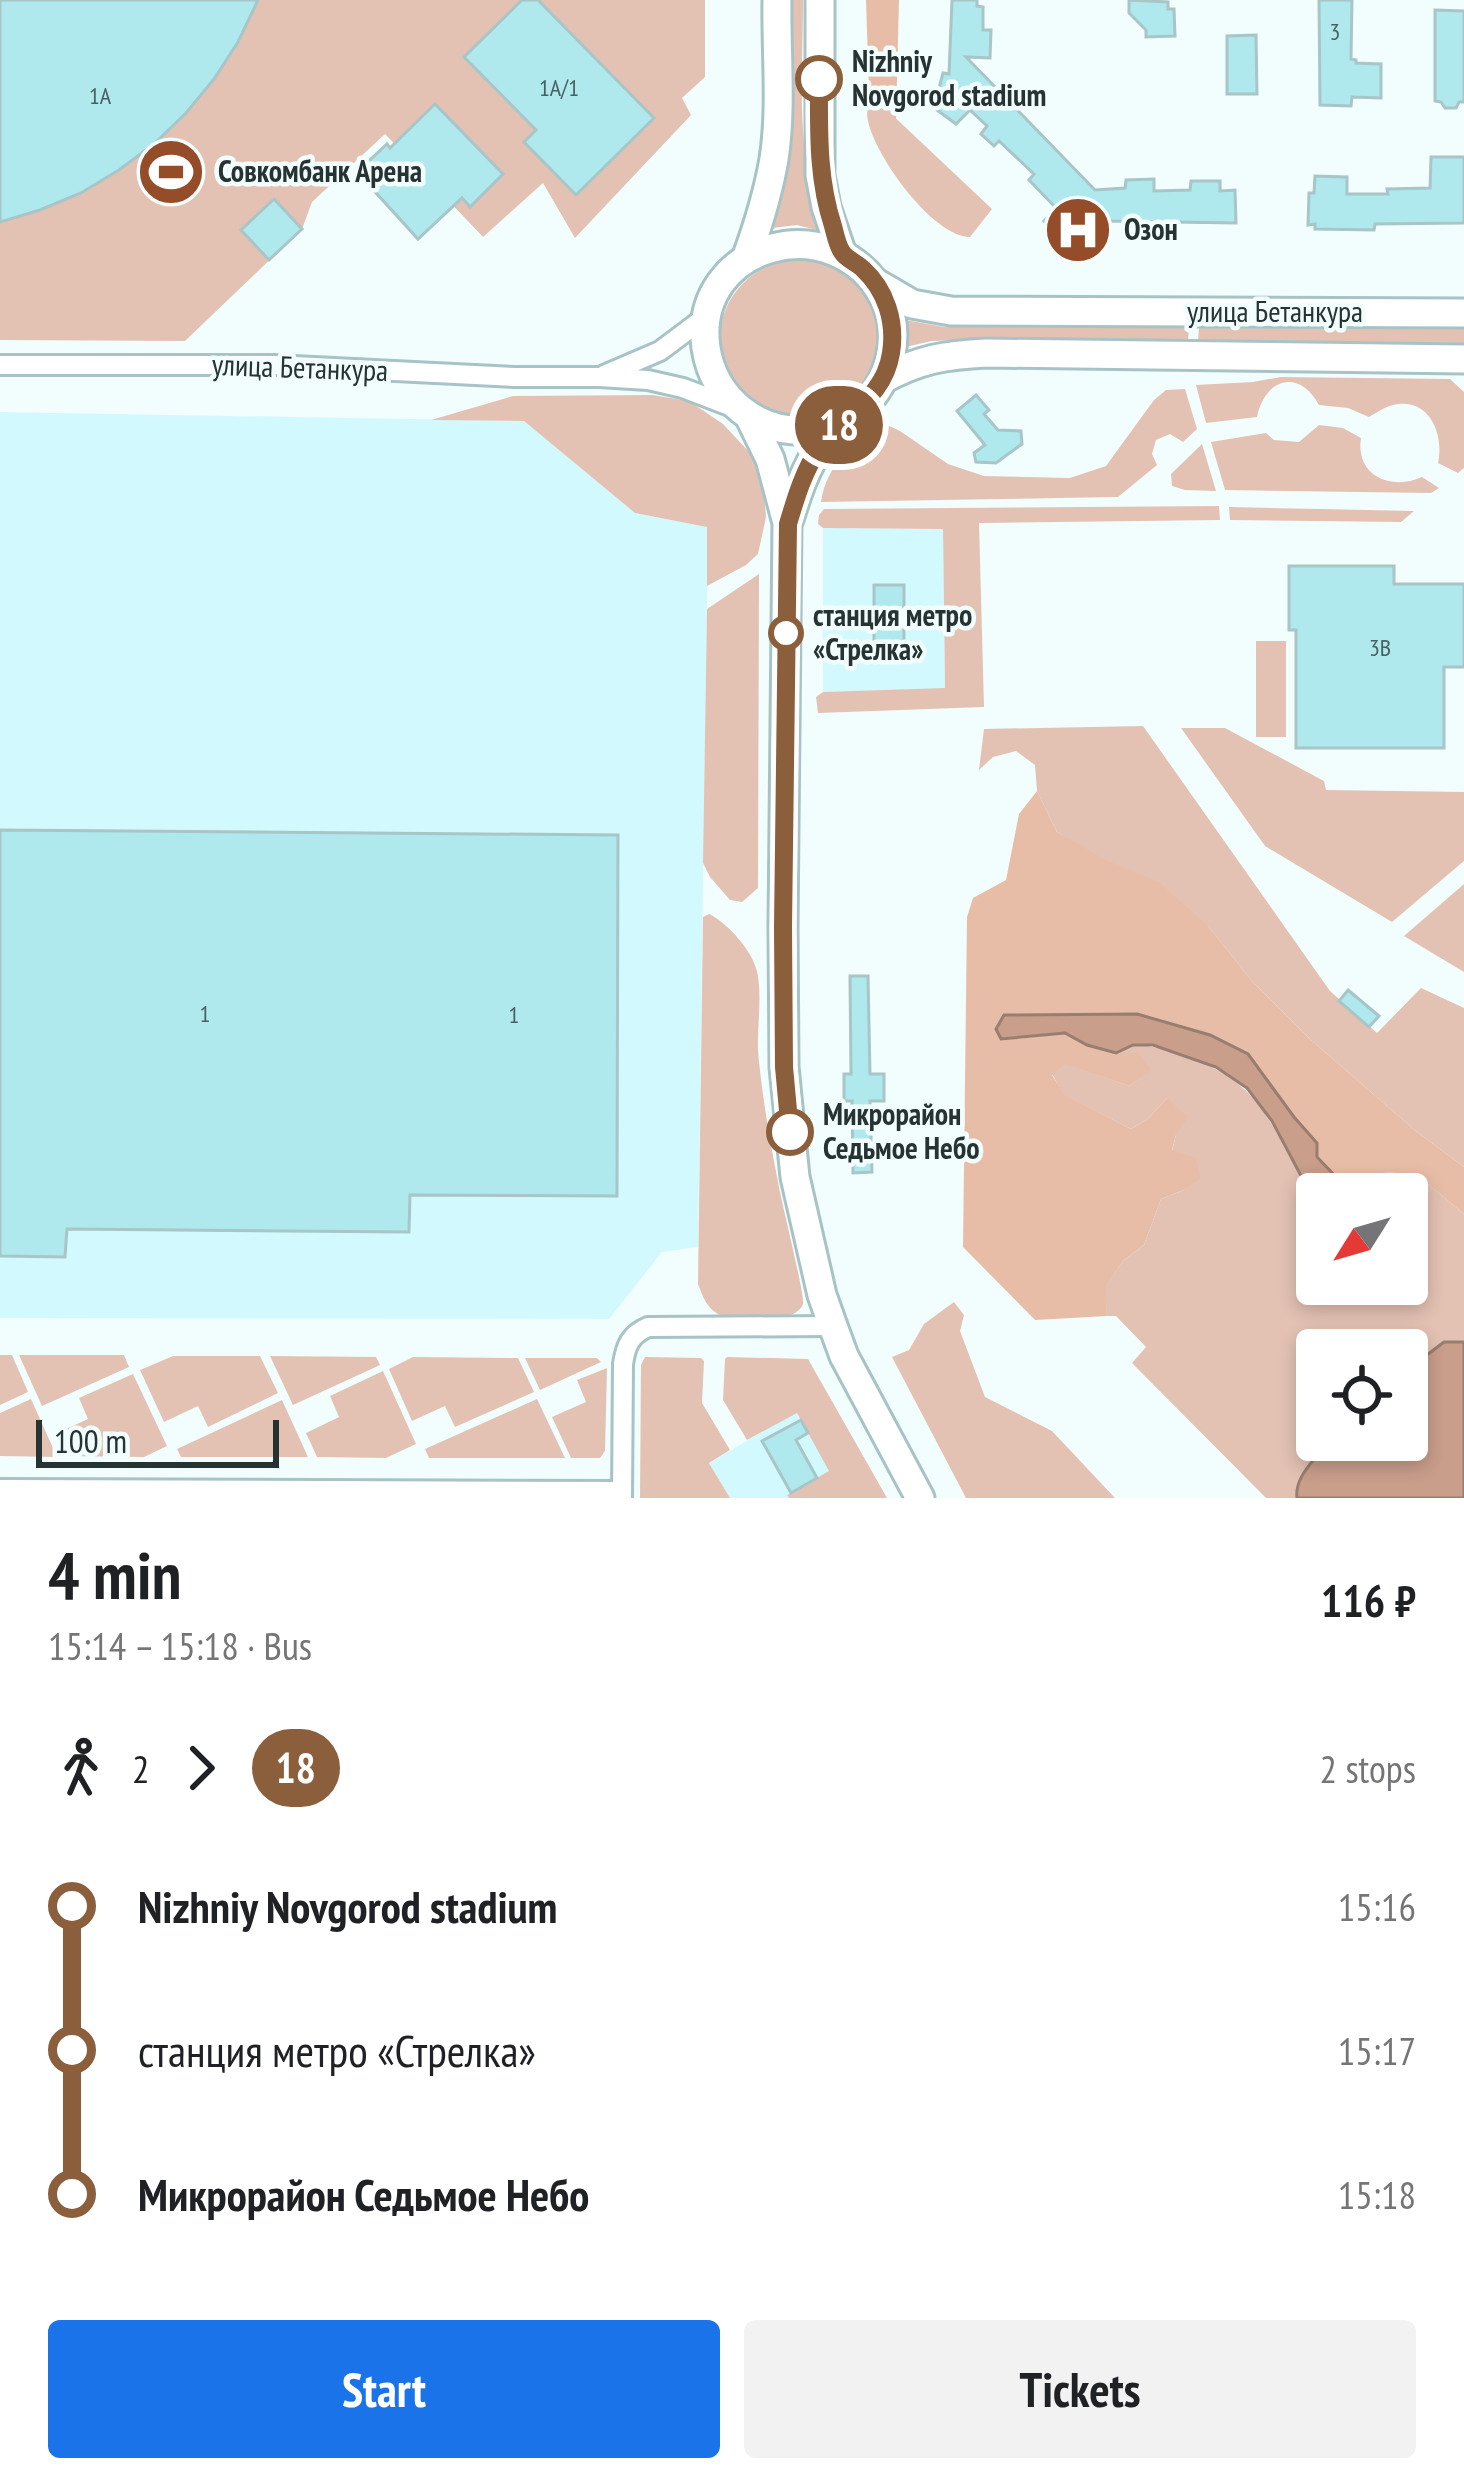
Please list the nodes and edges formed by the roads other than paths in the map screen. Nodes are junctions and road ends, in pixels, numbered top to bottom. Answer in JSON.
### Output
{"nodes":[{"id":1,"x":777,"y":0,"type":"edge"},
{"id":2,"x":817,"y":5,"type":"edge"},
{"id":3,"x":842,"y":254,"type":"junction"},
{"id":4,"x":746,"y":259,"type":"junction"},
{"id":5,"x":876,"y":283,"type":"junction"},
{"id":6,"x":1464,"y":313,"type":"edge"},
{"id":7,"x":707,"y":315,"type":"junction"},
{"id":8,"x":1464,"y":359,"type":"edge"},
{"id":9,"x":0,"y":364,"type":"edge"},
{"id":10,"x":599,"y":376,"type":"junction"},
{"id":11,"x":883,"y":379,"type":"junction"},
{"id":12,"x":745,"y":414,"type":"junction"},
{"id":13,"x":844,"y":420,"type":"junction"},
{"id":14,"x":788,"y":524,"type":"junction"},
{"id":15,"x":832,"y":1326,"type":"junction"},
{"id":16,"x":0,"y":1489,"type":"edge"},
{"id":17,"x":622,"y":1495,"type":"edge"},
{"id":18,"x":920,"y":1498,"type":"edge"}],
"edges":[{"from":1,"to":4,"type":"main road"},
{"from":2,"to":3,"type":"main road"},
{"from":3,"to":4,"type":"main road"},
{"from":3,"to":5,"type":"main road"},
{"from":4,"to":7,"type":"main road"},
{"from":5,"to":6,"type":"main road","name":"улица Бетанкура"},
{"from":5,"to":11,"type":"main road"},
{"from":7,"to":10,"type":"street","name":"улица Бетанкура"},
{"from":7,"to":12,"type":"main road"},
{"from":8,"to":11,"type":"main road","name":"улица Бетанкура"},
{"from":9,"to":10,"type":"street","name":"улица Бетанкура"},
{"from":10,"to":12,"type":"street","name":"улица Бетанкура"},
{"from":11,"to":13,"type":"main road"},
{"from":12,"to":13,"type":"main road"},
{"from":12,"to":14,"type":"main road"},
{"from":13,"to":14,"type":"main road"},
{"from":14,"to":15,"type":"main road"},
{"from":15,"to":17,"type":"street"},
{"from":15,"to":18,"type":"main road"},
{"from":16,"to":17,"type":"street"}]}
